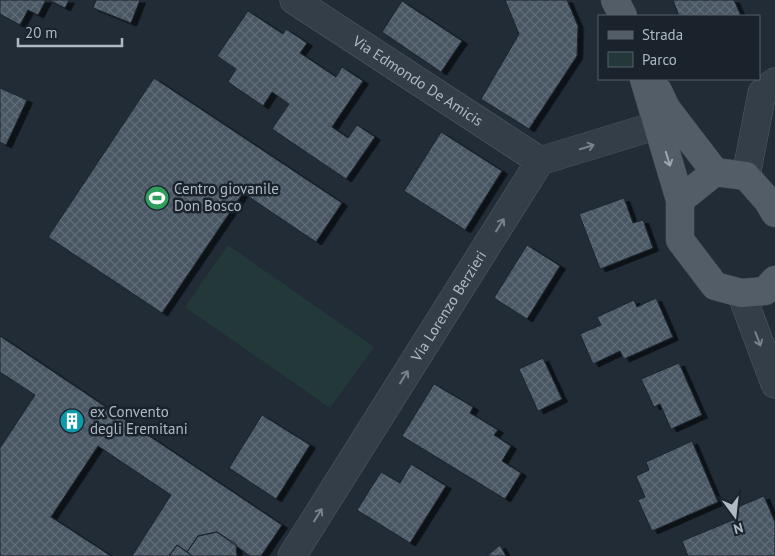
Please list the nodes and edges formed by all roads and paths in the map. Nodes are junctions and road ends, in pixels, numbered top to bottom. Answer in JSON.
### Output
{"nodes":[{"id":1,"x":294,"y":0,"type":"edge"},
{"id":2,"x":615,"y":0,"type":"edge"},
{"id":3,"x":622,"y":15,"type":"edge"},
{"id":4,"x":645,"y":80,"type":"edge"},
{"id":5,"x":652,"y":80,"type":"edge"},
{"id":6,"x":775,"y":82,"type":"edge"},
{"id":7,"x":670,"y":128,"type":"junction"},
{"id":8,"x":540,"y":161,"type":"junction"},
{"id":9,"x":714,"y":172,"type":"junction"},
{"id":10,"x":746,"y":176,"type":"junction"},
{"id":11,"x":680,"y":200,"type":"junction"},
{"id":12,"x":775,"y":213,"type":"edge"},
{"id":13,"x":764,"y":289,"type":"edge"},
{"id":14,"x":775,"y":384,"type":"edge"},
{"id":15,"x":292,"y":556,"type":"edge"}],
"edges":[{"from":1,"to":8,"type":"street","name":"Via Edmondo De Amicis"},
{"from":2,"to":3,"type":"main road"},
{"from":4,"to":7,"type":"main road"},
{"from":5,"to":7,"type":"main road"},
{"from":6,"to":10,"type":"street"},
{"from":8,"to":7,"type":"street","one_way":true},
{"from":7,"to":9,"type":"main road"},
{"from":7,"to":11,"type":"main road","one_way":true},
{"from":15,"to":8,"type":"street","name":"Via Lorenzo Berzieri","one_way":true},
{"from":9,"to":10,"type":"main road"},
{"from":9,"to":11,"type":"main road"},
{"from":10,"to":12,"type":"main road"},
{"from":11,"to":13,"type":"main road"},
{"from":13,"to":14,"type":"street","one_way":true}]}
